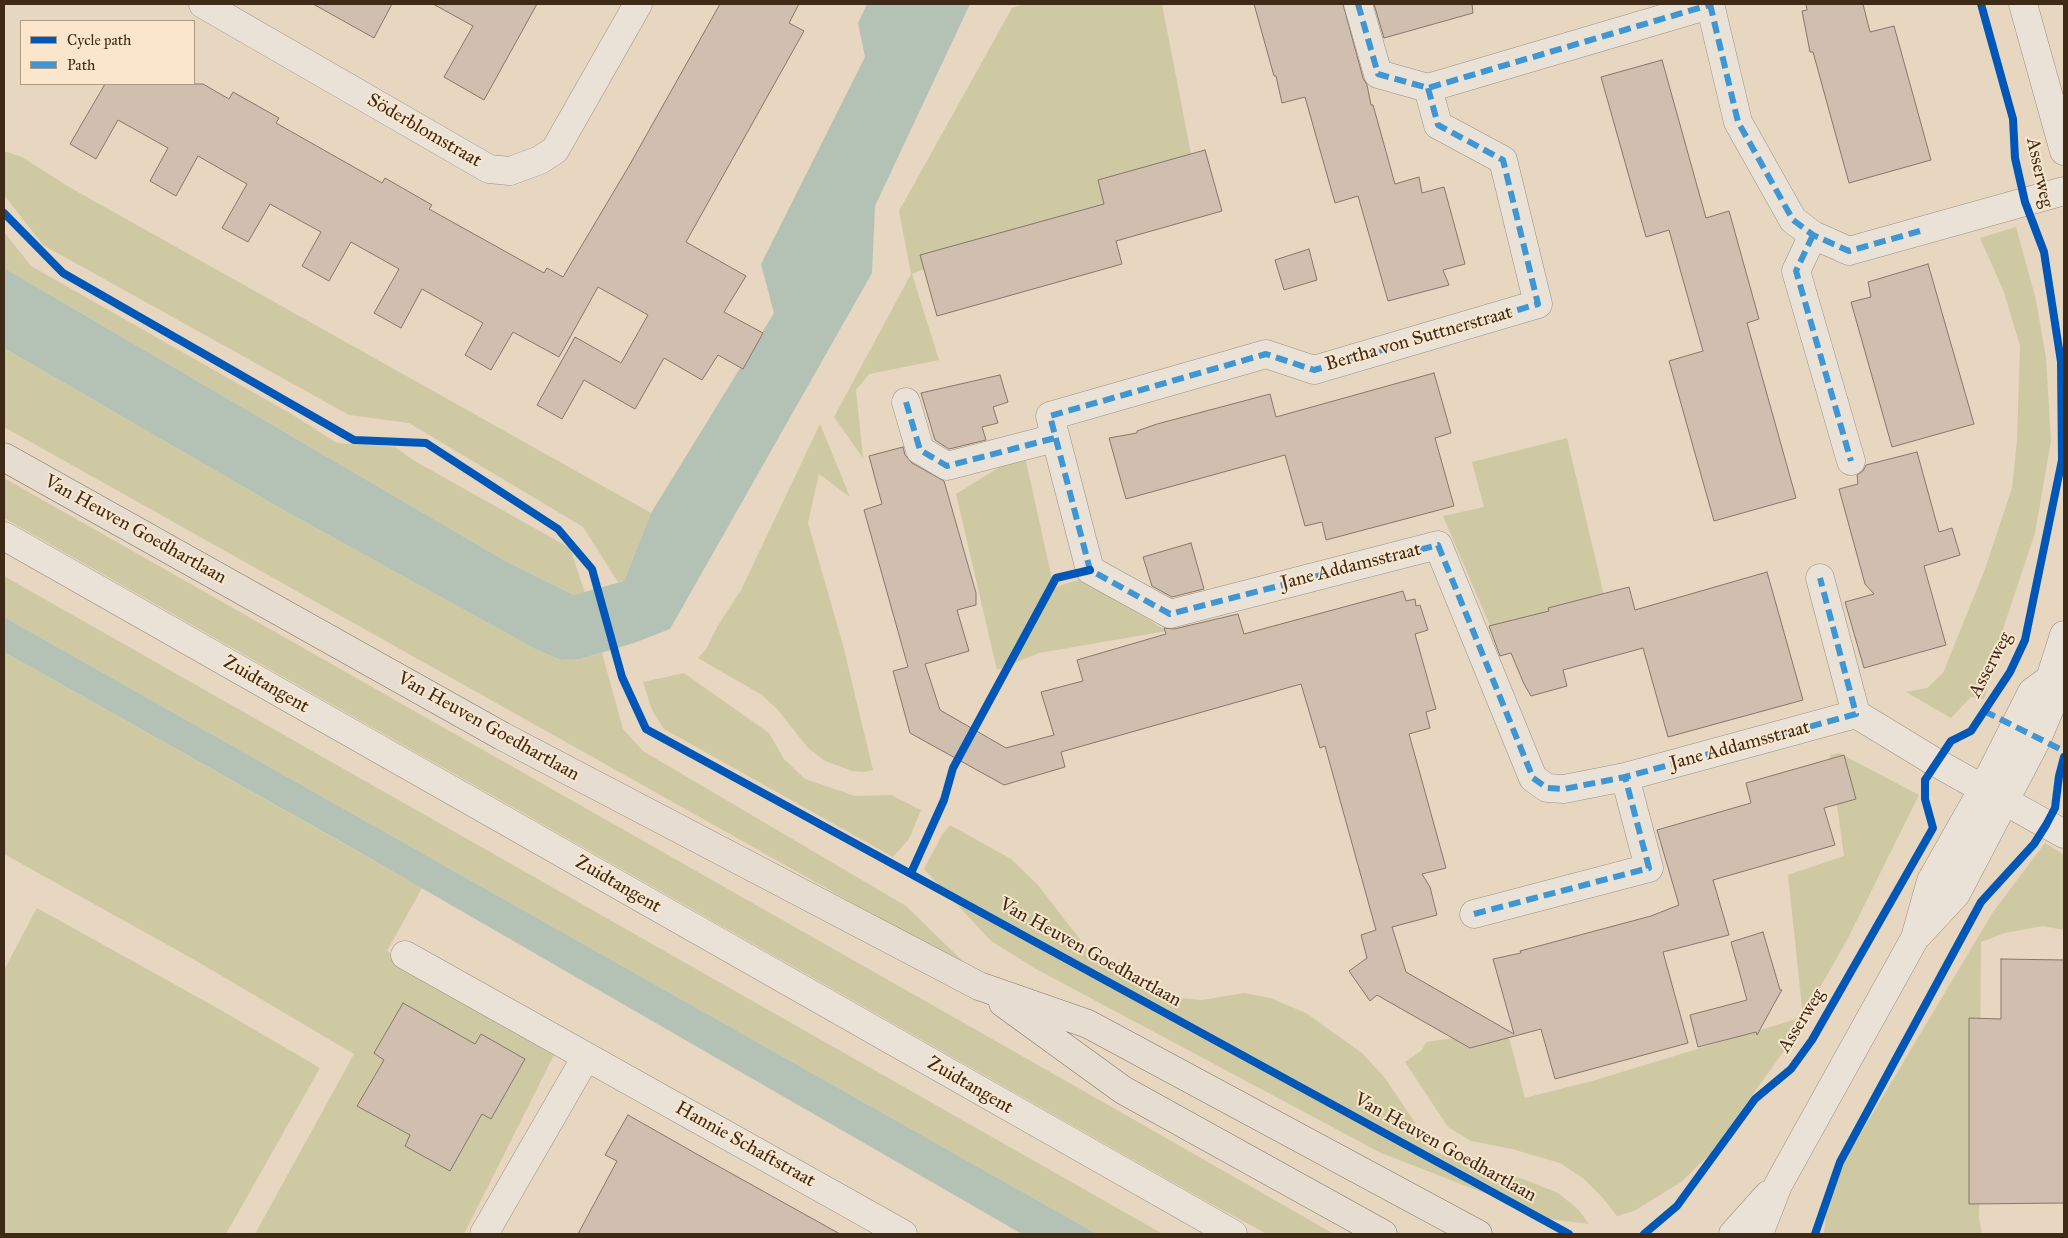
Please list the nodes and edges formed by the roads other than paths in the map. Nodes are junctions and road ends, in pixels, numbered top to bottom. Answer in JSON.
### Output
{"nodes":[{"id":1,"x":203,"y":4,"type":"edge"},
{"id":2,"x":638,"y":4,"type":"edge"},
{"id":3,"x":1358,"y":4,"type":"edge"},
{"id":4,"x":1710,"y":4,"type":"edge"},
{"id":5,"x":2023,"y":4,"type":"edge"},
{"id":6,"x":1428,"y":88,"type":"junction"},
{"id":7,"x":2064,"y":152,"type":"edge"},
{"id":8,"x":2064,"y":191,"type":"edge"},
{"id":9,"x":1813,"y":235,"type":"junction"},
{"id":10,"x":906,"y":402,"type":"dead end"},
{"id":11,"x":1052,"y":427,"type":"junction"},
{"id":12,"x":4,"y":456,"type":"edge"},
{"id":13,"x":1851,"y":462,"type":"dead end"},
{"id":14,"x":4,"y":536,"type":"edge"},
{"id":15,"x":1820,"y":578,"type":"dead end"},
{"id":16,"x":2064,"y":634,"type":"edge"},
{"id":17,"x":1856,"y":714,"type":"junction"},
{"id":18,"x":1625,"y":777,"type":"junction"},
{"id":19,"x":1994,"y":795,"type":"junction"},
{"id":20,"x":2064,"y":834,"type":"edge"},
{"id":21,"x":1474,"y":914,"type":"dead end"},
{"id":22,"x":405,"y":955,"type":"dead end"},
{"id":23,"x":979,"y":986,"type":"junction"},
{"id":24,"x":586,"y":1057,"type":"junction"},
{"id":25,"x":1778,"y":1185,"type":"junction"},
{"id":26,"x":484,"y":1234,"type":"edge"},
{"id":27,"x":903,"y":1234,"type":"edge"},
{"id":28,"x":1233,"y":1234,"type":"edge"},
{"id":29,"x":1383,"y":1234,"type":"edge"},
{"id":30,"x":1478,"y":1234,"type":"edge"},
{"id":31,"x":1733,"y":1234,"type":"edge"},
{"id":32,"x":1760,"y":1234,"type":"edge"}],
"edges":[{"from":1,"to":2,"type":"street","name":"Söderblomstraat"},
{"from":3,"to":6,"type":"street"},
{"from":4,"to":6,"type":"street"},
{"from":4,"to":9,"type":"street"},
{"from":5,"to":7,"type":"street","name":"Asserweg"},
{"from":6,"to":11,"type":"street","name":"Bertha von Suttnerstraat"},
{"from":8,"to":9,"type":"street"},
{"from":9,"to":13,"type":"street"},
{"from":10,"to":11,"type":"street","name":"Bertha von Suttnerstraat"},
{"from":11,"to":18,"type":"street","name":"Jane Addamsstraat"},
{"from":12,"to":23,"type":"main road","name":"Van Heuven Goedhartlaan"},
{"from":14,"to":28,"type":"street","name":"Zuidtangent"},
{"from":15,"to":17,"type":"street"},
{"from":16,"to":19,"type":"street"},
{"from":17,"to":18,"type":"street","name":"Jane Addamsstraat"},
{"from":17,"to":19,"type":"street"},
{"from":18,"to":21,"type":"street"},
{"from":19,"to":20,"type":"street"},
{"from":19,"to":25,"type":"street"},
{"from":22,"to":24,"type":"street","name":"Hannie Schaftstraat"},
{"from":23,"to":29,"type":"main road","name":"Van Heuven Goedhartlaan"},
{"from":23,"to":30,"type":"main road","name":"Van Heuven Goedhartlaan"},
{"from":24,"to":26,"type":"street"},
{"from":24,"to":27,"type":"street","name":"Hannie Schaftstraat"},
{"from":25,"to":31,"type":"street"},
{"from":25,"to":32,"type":"street"}]}
